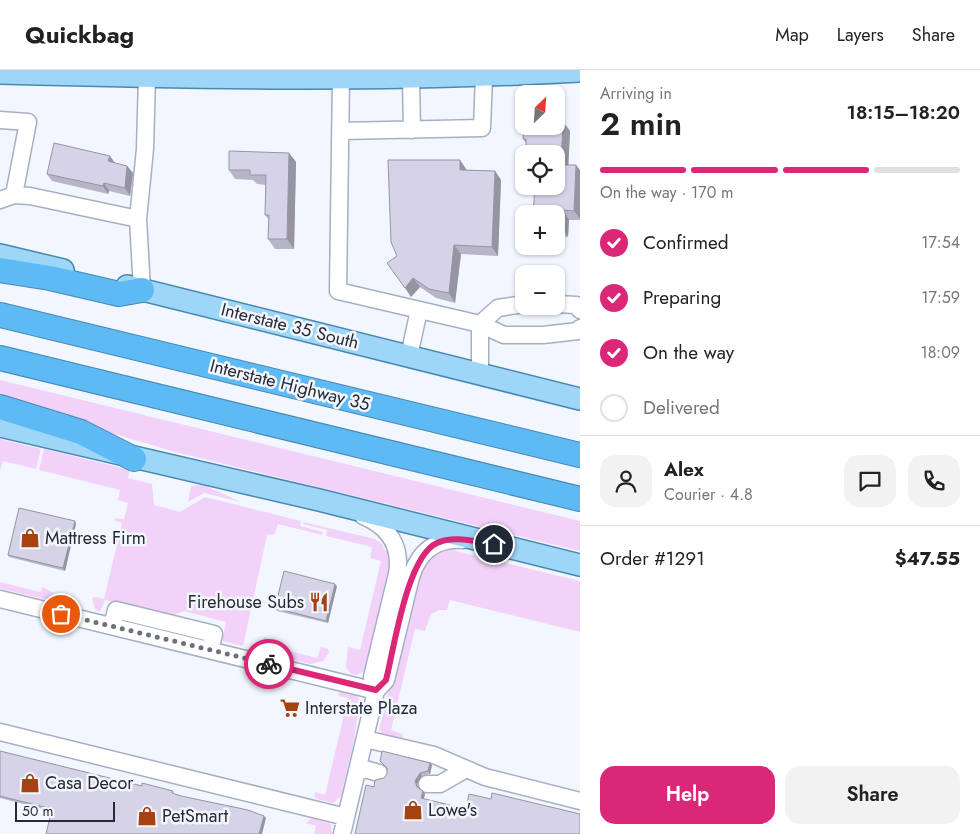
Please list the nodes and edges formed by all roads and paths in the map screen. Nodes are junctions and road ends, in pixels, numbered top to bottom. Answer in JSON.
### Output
{"nodes":[{"id":1,"x":2,"y":72,"type":"edge"},
{"id":2,"x":580,"y":72,"type":"edge"},
{"id":3,"x":268,"y":74,"type":"edge"},
{"id":4,"x":147,"y":76,"type":"junction"},
{"id":5,"x":484,"y":76,"type":"junction"},
{"id":6,"x":411,"y":77,"type":"junction"},
{"id":7,"x":341,"y":78,"type":"junction"},
{"id":8,"x":0,"y":120,"type":"edge"},
{"id":9,"x":412,"y":130,"type":"junction"},
{"id":10,"x":340,"y":131,"type":"junction"},
{"id":11,"x":7,"y":197,"type":"edge"},
{"id":12,"x":138,"y":218,"type":"junction"},
{"id":13,"x":0,"y":255,"type":"edge"},
{"id":14,"x":0,"y":270,"type":"edge"},
{"id":15,"x":142,"y":290,"type":"junction"},
{"id":16,"x":565,"y":304,"type":"edge"},
{"id":17,"x":515,"y":305,"type":"edge"},
{"id":18,"x":419,"y":310,"type":"junction"},
{"id":19,"x":580,"y":310,"type":"edge"},
{"id":20,"x":0,"y":314,"type":"edge"},
{"id":21,"x":480,"y":324,"type":"junction"},
{"id":22,"x":580,"y":328,"type":"edge"},
{"id":23,"x":409,"y":356,"type":"junction"},
{"id":24,"x":0,"y":358,"type":"edge"},
{"id":25,"x":480,"y":376,"type":"junction"},
{"id":26,"x":580,"y":399,"type":"edge"},
{"id":27,"x":0,"y":407,"type":"edge"},
{"id":28,"x":0,"y":426,"type":"edge"},
{"id":29,"x":580,"y":456,"type":"edge"},
{"id":30,"x":134,"y":459,"type":"junction"},
{"id":31,"x":580,"y":499,"type":"edge"},
{"id":32,"x":319,"y":500,"type":"junction"},
{"id":33,"x":494,"y":544,"type":"junction"},
{"id":34,"x":580,"y":565,"type":"edge"},
{"id":35,"x":0,"y":599,"type":"edge"},
{"id":36,"x":376,"y":690,"type":"junction"},
{"id":37,"x":0,"y":732,"type":"edge"},
{"id":38,"x":365,"y":739,"type":"junction"},
{"id":39,"x":358,"y":767,"type":"junction"},
{"id":40,"x":466,"y":769,"type":"junction"},
{"id":41,"x":380,"y":773,"type":"dead end"},
{"id":42,"x":427,"y":784,"type":"dead end"},
{"id":43,"x":580,"y":800,"type":"edge"},
{"id":44,"x":346,"y":817,"type":"junction"},
{"id":45,"x":342,"y":834,"type":"edge"}],
"edges":[{"from":1,"to":4,"type":"main road"},
{"from":2,"to":5,"type":"main road"},
{"from":3,"to":4,"type":"main road"},
{"from":3,"to":7,"type":"main road"},
{"from":4,"to":12,"type":"lane"},
{"from":5,"to":6,"type":"main road"},
{"from":5,"to":9,"type":"lane"},
{"from":6,"to":7,"type":"main road"},
{"from":6,"to":9,"type":"lane"},
{"from":7,"to":10,"type":"lane"},
{"from":8,"to":11,"type":"lane"},
{"from":9,"to":10,"type":"lane"},
{"from":10,"to":18,"type":"lane"},
{"from":11,"to":12,"type":"lane"},
{"from":12,"to":15,"type":"lane"},
{"from":13,"to":15,"type":"main road","name":"Interstate 35 South"},
{"from":14,"to":15,"type":"highway"},
{"from":15,"to":23,"type":"main road","name":"Interstate 35 South"},
{"from":16,"to":19,"type":"lane"},
{"from":17,"to":21,"type":"lane"},
{"from":18,"to":21,"type":"lane"},
{"from":18,"to":23,"type":"lane"},
{"from":20,"to":29,"type":"highway","name":"Interstate Highway 35"},
{"from":21,"to":22,"type":"lane"},
{"from":21,"to":25,"type":"lane"},
{"from":23,"to":25,"type":"main road","name":"Interstate 35 South"},
{"from":24,"to":31,"type":"highway"},
{"from":25,"to":26,"type":"main road","name":"Interstate 35 South"},
{"from":27,"to":30,"type":"highway"},
{"from":28,"to":30,"type":"main road"},
{"from":30,"to":32,"type":"main road"},
{"from":32,"to":33,"type":"main road"},
{"from":32,"to":36,"type":"lane"},
{"from":33,"to":34,"type":"main road"},
{"from":33,"to":36,"type":"lane"},
{"from":35,"to":36,"type":"lane"},
{"from":36,"to":38,"type":"lane"},
{"from":37,"to":44,"type":"lane"},
{"from":38,"to":39,"type":"lane"},
{"from":38,"to":40,"type":"lane"},
{"from":39,"to":41,"type":"lane"},
{"from":39,"to":44,"type":"lane"},
{"from":40,"to":42,"type":"lane"},
{"from":40,"to":43,"type":"lane"},
{"from":44,"to":45,"type":"lane"}]}
